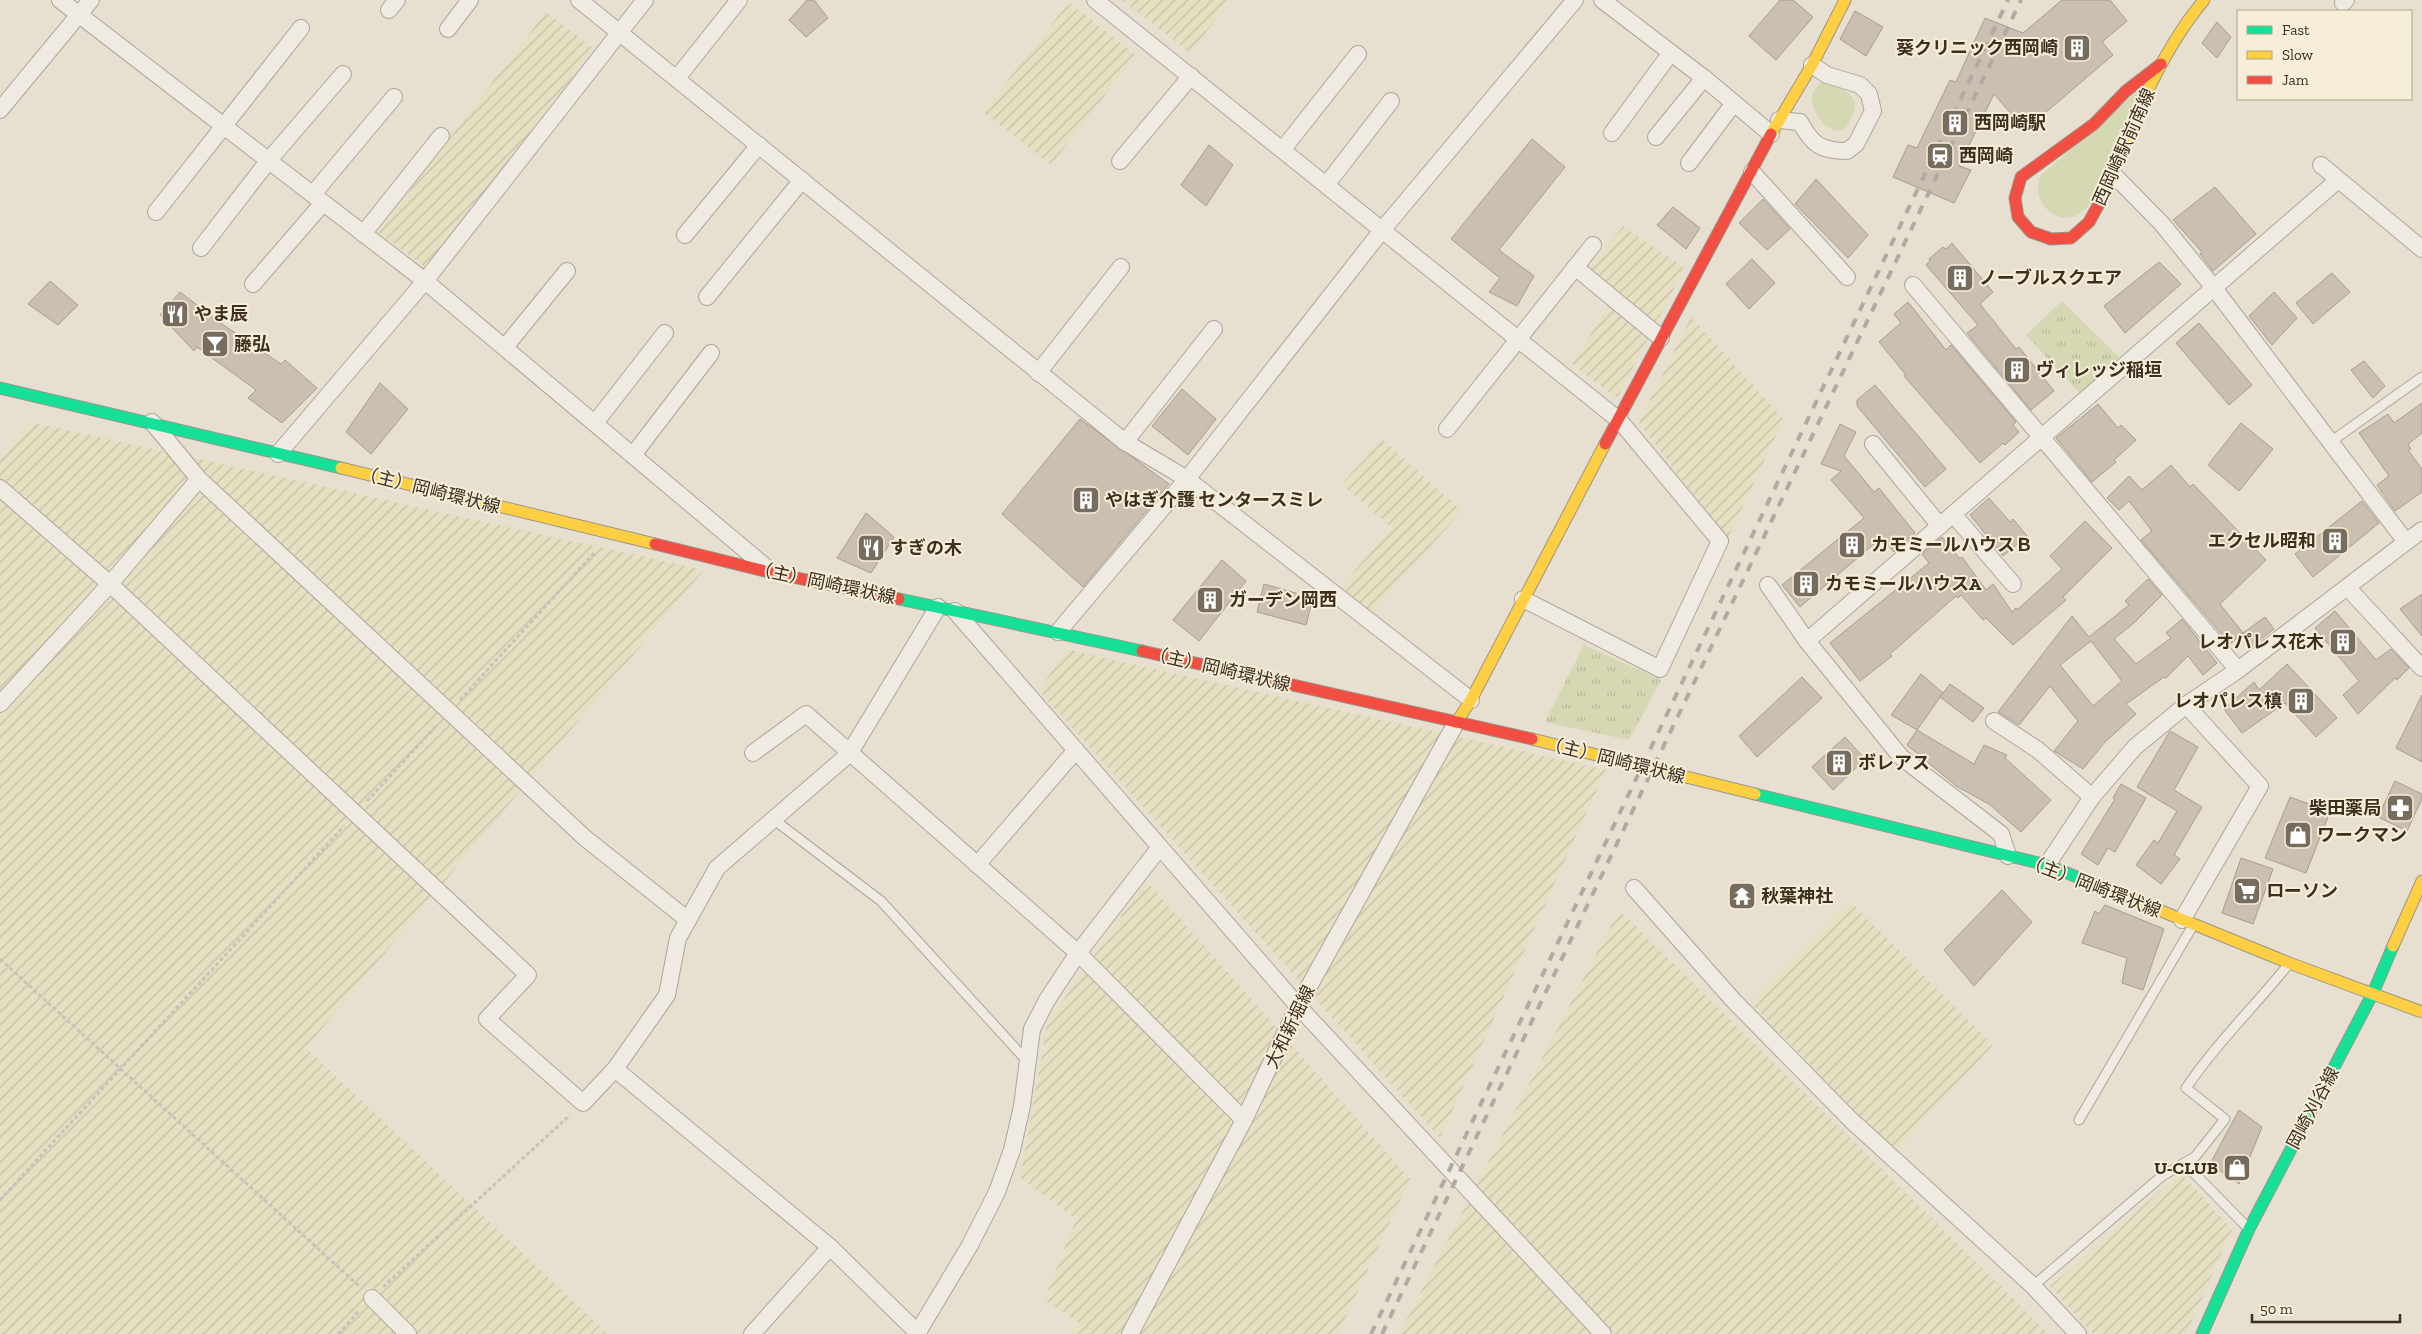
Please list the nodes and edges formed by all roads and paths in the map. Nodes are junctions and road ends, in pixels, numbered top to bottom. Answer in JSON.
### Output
{"nodes":[{"id":1,"x":60,"y":0,"type":"edge"},
{"id":2,"x":91,"y":0,"type":"edge"},
{"id":3,"x":470,"y":0,"type":"edge"},
{"id":4,"x":579,"y":0,"type":"edge"},
{"id":5,"x":646,"y":0,"type":"edge"},
{"id":6,"x":738,"y":0,"type":"edge"},
{"id":7,"x":1095,"y":0,"type":"edge"},
{"id":8,"x":1575,"y":0,"type":"edge"},
{"id":9,"x":1602,"y":0,"type":"edge"},
{"id":10,"x":1845,"y":0,"type":"edge"},
{"id":11,"x":2204,"y":0,"type":"edge"},
{"id":12,"x":79,"y":15,"type":"junction"},
{"id":13,"x":301,"y":28,"type":"dead end"},
{"id":14,"x":448,"y":29,"type":"dead end"},
{"id":15,"x":620,"y":31,"type":"junction"},
{"id":16,"x":1358,"y":54,"type":"dead end"},
{"id":17,"x":1670,"y":54,"type":"junction"},
{"id":18,"x":2161,"y":64,"type":"junction"},
{"id":19,"x":1812,"y":66,"type":"junction"},
{"id":20,"x":343,"y":74,"type":"dead end"},
{"id":21,"x":1191,"y":76,"type":"junction"},
{"id":22,"x":677,"y":78,"type":"junction"},
{"id":23,"x":1704,"y":78,"type":"junction"},
{"id":24,"x":394,"y":98,"type":"dead end"},
{"id":25,"x":1391,"y":101,"type":"dead end"},
{"id":26,"x":1734,"y":103,"type":"junction"},
{"id":27,"x":0,"y":110,"type":"edge"},
{"id":28,"x":1779,"y":120,"type":"junction"},
{"id":29,"x":225,"y":127,"type":"junction"},
{"id":30,"x":1612,"y":133,"type":"dead end"},
{"id":31,"x":1771,"y":134,"type":"junction"},
{"id":32,"x":441,"y":136,"type":"dead end"},
{"id":33,"x":1656,"y":137,"type":"dead end"},
{"id":34,"x":759,"y":145,"type":"junction"},
{"id":35,"x":1282,"y":149,"type":"junction"},
{"id":36,"x":269,"y":160,"type":"junction"},
{"id":37,"x":1120,"y":161,"type":"dead end"},
{"id":38,"x":1689,"y":163,"type":"dead end"},
{"id":39,"x":2321,"y":165,"type":"dead end"},
{"id":40,"x":1752,"y":172,"type":"junction"},
{"id":41,"x":2112,"y":173,"type":"junction"},
{"id":42,"x":802,"y":180,"type":"junction"},
{"id":43,"x":2338,"y":180,"type":"junction"},
{"id":44,"x":1327,"y":184,"type":"junction"},
{"id":45,"x":318,"y":199,"type":"junction"},
{"id":46,"x":156,"y":212,"type":"dead end"},
{"id":47,"x":1383,"y":229,"type":"junction"},
{"id":48,"x":363,"y":234,"type":"junction"},
{"id":49,"x":685,"y":235,"type":"dead end"},
{"id":50,"x":1593,"y":245,"type":"dead end"},
{"id":51,"x":201,"y":248,"type":"dead end"},
{"id":52,"x":2422,"y":248,"type":"edge"},
{"id":53,"x":1121,"y":267,"type":"dead end"},
{"id":54,"x":1575,"y":268,"type":"junction"},
{"id":55,"x":567,"y":270,"type":"dead end"},
{"id":56,"x":1847,"y":277,"type":"dead end"},
{"id":57,"x":426,"y":280,"type":"junction"},
{"id":58,"x":253,"y":284,"type":"dead end"},
{"id":59,"x":1914,"y":286,"type":"dead end"},
{"id":60,"x":2214,"y":288,"type":"junction"},
{"id":61,"x":707,"y":297,"type":"dead end"},
{"id":62,"x":1214,"y":329,"type":"dead end"},
{"id":63,"x":665,"y":333,"type":"dead end"},
{"id":64,"x":1661,"y":338,"type":"junction"},
{"id":65,"x":1517,"y":340,"type":"junction"},
{"id":66,"x":504,"y":347,"type":"junction"},
{"id":67,"x":711,"y":353,"type":"dead end"},
{"id":68,"x":1038,"y":373,"type":"junction"},
{"id":69,"x":2422,"y":377,"type":"edge"},
{"id":70,"x":0,"y":388,"type":"edge"},
{"id":71,"x":1620,"y":421,"type":"junction"},
{"id":72,"x":152,"y":422,"type":"junction"},
{"id":73,"x":595,"y":423,"type":"junction"},
{"id":74,"x":1447,"y":429,"type":"dead end"},
{"id":75,"x":2040,"y":438,"type":"junction"},
{"id":76,"x":1125,"y":442,"type":"junction"},
{"id":77,"x":2329,"y":442,"type":"junction"},
{"id":78,"x":1873,"y":444,"type":"dead end"},
{"id":79,"x":278,"y":454,"type":"junction"},
{"id":80,"x":633,"y":455,"type":"junction"},
{"id":81,"x":199,"y":479,"type":"junction"},
{"id":82,"x":1187,"y":480,"type":"junction"},
{"id":83,"x":0,"y":488,"type":"edge"},
{"id":84,"x":1954,"y":514,"type":"junction"},
{"id":85,"x":1940,"y":526,"type":"junction"},
{"id":86,"x":2422,"y":530,"type":"edge"},
{"id":87,"x":611,"y":534,"type":"junction"},
{"id":88,"x":2406,"y":542,"type":"junction"},
{"id":89,"x":773,"y":573,"type":"junction"},
{"id":90,"x":110,"y":584,"type":"junction"},
{"id":91,"x":1768,"y":584,"type":"dead end"},
{"id":92,"x":2013,"y":584,"type":"dead end"},
{"id":93,"x":2347,"y":587,"type":"junction"},
{"id":94,"x":1523,"y":599,"type":"junction"},
{"id":95,"x":938,"y":607,"type":"junction"},
{"id":96,"x":955,"y":611,"type":"junction"},
{"id":97,"x":1058,"y":632,"type":"junction"},
{"id":98,"x":1807,"y":641,"type":"junction"},
{"id":99,"x":2422,"y":668,"type":"edge"},
{"id":100,"x":2238,"y":670,"type":"junction"},
{"id":101,"x":1471,"y":700,"type":"junction"},
{"id":102,"x":0,"y":704,"type":"edge"},
{"id":103,"x":456,"y":704,"type":"dead end"},
{"id":104,"x":2186,"y":705,"type":"junction"},
{"id":105,"x":442,"y":719,"type":"dead end"},
{"id":106,"x":1994,"y":721,"type":"dead end"},
{"id":107,"x":1456,"y":723,"type":"junction"},
{"id":108,"x":1076,"y":750,"type":"junction"},
{"id":109,"x":753,"y":753,"type":"dead end"},
{"id":110,"x":849,"y":754,"type":"junction"},
{"id":111,"x":2092,"y":797,"type":"junction"},
{"id":112,"x":362,"y":806,"type":"dead end"},
{"id":113,"x":773,"y":820,"type":"junction"},
{"id":114,"x":348,"y":821,"type":"dead end"},
{"id":115,"x":1160,"y":847,"type":"junction"},
{"id":116,"x":2008,"y":856,"type":"junction"},
{"id":117,"x":977,"y":865,"type":"junction"},
{"id":118,"x":2047,"y":865,"type":"junction"},
{"id":119,"x":2422,"y":881,"type":"edge"},
{"id":120,"x":1634,"y":888,"type":"dead end"},
{"id":121,"x":688,"y":920,"type":"junction"},
{"id":122,"x":2188,"y":923,"type":"junction"},
{"id":123,"x":1078,"y":953,"type":"junction"},
{"id":124,"x":0,"y":959,"type":"edge"},
{"id":125,"x":2289,"y":963,"type":"junction"},
{"id":126,"x":2373,"y":993,"type":"junction"},
{"id":127,"x":1298,"y":1006,"type":"junction"},
{"id":128,"x":2422,"y":1012,"type":"edge"},
{"id":129,"x":1028,"y":1061,"type":"junction"},
{"id":130,"x":615,"y":1069,"type":"junction"},
{"id":131,"x":583,"y":1102,"type":"junction"},
{"id":132,"x":1244,"y":1120,"type":"junction"},
{"id":133,"x":2080,"y":1120,"type":"dead end"},
{"id":134,"x":2184,"y":1163,"type":"junction"},
{"id":135,"x":0,"y":1200,"type":"edge"},
{"id":136,"x":2249,"y":1229,"type":"junction"},
{"id":137,"x":830,"y":1247,"type":"junction"},
{"id":138,"x":2033,"y":1286,"type":"junction"},
{"id":139,"x":372,"y":1298,"type":"junction"},
{"id":140,"x":918,"y":1333,"type":"edge"},
{"id":141,"x":338,"y":1334,"type":"edge"},
{"id":142,"x":408,"y":1334,"type":"edge"},
{"id":143,"x":752,"y":1334,"type":"edge"},
{"id":144,"x":1130,"y":1334,"type":"edge"},
{"id":145,"x":1603,"y":1334,"type":"edge"},
{"id":146,"x":2078,"y":1334,"type":"edge"},
{"id":147,"x":2202,"y":1334,"type":"edge"}],
"edges":[{"from":1,"to":12,"type":"street"},
{"from":2,"to":12,"type":"street"},
{"from":3,"to":14,"type":"street"},
{"from":4,"to":15,"type":"street"},
{"from":5,"to":15,"type":"street"},
{"from":6,"to":22,"type":"street"},
{"from":7,"to":21,"type":"street"},
{"from":8,"to":47,"type":"street"},
{"from":9,"to":17,"type":"street"},
{"from":10,"to":19,"type":"main road"},
{"from":11,"to":18,"type":"main road","name":"西岡崎駅前南線"},
{"from":12,"to":27,"type":"street"},
{"from":12,"to":29,"type":"street"},
{"from":13,"to":29,"type":"street"},
{"from":15,"to":22,"type":"street"},
{"from":15,"to":57,"type":"street"},
{"from":16,"to":35,"type":"street"},
{"from":17,"to":23,"type":"street"},
{"from":17,"to":30,"type":"street"},
{"from":18,"to":41,"type":"main road","name":"西岡崎駅前南線"},
{"from":18,"to":41,"type":"main road","name":"西岡崎駅前南線"},
{"from":19,"to":28,"type":"main road"},
{"from":19,"to":28,"type":"street"},
{"from":20,"to":36,"type":"street"},
{"from":21,"to":35,"type":"street"},
{"from":21,"to":37,"type":"street"},
{"from":22,"to":34,"type":"street"},
{"from":23,"to":26,"type":"street"},
{"from":23,"to":33,"type":"street"},
{"from":24,"to":45,"type":"street"},
{"from":25,"to":44,"type":"street"},
{"from":26,"to":31,"type":"street"},
{"from":26,"to":38,"type":"street"},
{"from":28,"to":31,"type":"main road"},
{"from":29,"to":36,"type":"street"},
{"from":29,"to":46,"type":"street"},
{"from":31,"to":40,"type":"main road"},
{"from":32,"to":48,"type":"street"},
{"from":34,"to":42,"type":"street"},
{"from":34,"to":49,"type":"street"},
{"from":35,"to":44,"type":"street"},
{"from":36,"to":45,"type":"street"},
{"from":36,"to":51,"type":"street"},
{"from":39,"to":43,"type":"street"},
{"from":40,"to":56,"type":"street"},
{"from":40,"to":64,"type":"main road"},
{"from":41,"to":60,"type":"street"},
{"from":42,"to":61,"type":"street"},
{"from":42,"to":68,"type":"street"},
{"from":43,"to":52,"type":"street"},
{"from":43,"to":60,"type":"street"},
{"from":44,"to":47,"type":"street"},
{"from":45,"to":48,"type":"street"},
{"from":45,"to":58,"type":"street"},
{"from":47,"to":65,"type":"street"},
{"from":47,"to":82,"type":"street"},
{"from":48,"to":57,"type":"street"},
{"from":50,"to":54,"type":"street"},
{"from":53,"to":68,"type":"street"},
{"from":54,"to":64,"type":"street"},
{"from":54,"to":65,"type":"street"},
{"from":55,"to":66,"type":"street"},
{"from":57,"to":66,"type":"street"},
{"from":57,"to":79,"type":"street"},
{"from":59,"to":75,"type":"street"},
{"from":60,"to":75,"type":"street"},
{"from":60,"to":77,"type":"street"},
{"from":62,"to":76,"type":"street"},
{"from":63,"to":73,"type":"street"},
{"from":64,"to":71,"type":"main road"},
{"from":65,"to":71,"type":"street"},
{"from":65,"to":74,"type":"street"},
{"from":66,"to":73,"type":"street"},
{"from":67,"to":80,"type":"street"},
{"from":68,"to":76,"type":"street"},
{"from":69,"to":77,"type":"lane"},
{"from":70,"to":72,"type":"main road","name":"（主）岡崎環状線"},
{"from":71,"to":94,"type":"main road"},
{"from":71,"to":94,"type":"street"},
{"from":72,"to":79,"type":"main road","name":"（主）岡崎環状線"},
{"from":72,"to":81,"type":"street"},
{"from":73,"to":80,"type":"street"},
{"from":75,"to":84,"type":"street"},
{"from":75,"to":100,"type":"street"},
{"from":76,"to":82,"type":"street"},
{"from":77,"to":88,"type":"street"},
{"from":78,"to":85,"type":"street"},
{"from":79,"to":87,"type":"main road","name":"（主）岡崎環状線"},
{"from":80,"to":89,"type":"street"},
{"from":81,"to":90,"type":"street"},
{"from":81,"to":121,"type":"street"},
{"from":82,"to":97,"type":"street"},
{"from":82,"to":101,"type":"street"},
{"from":83,"to":90,"type":"street"},
{"from":84,"to":85,"type":"street"},
{"from":84,"to":92,"type":"street"},
{"from":85,"to":98,"type":"street"},
{"from":86,"to":88,"type":"street"},
{"from":87,"to":89,"type":"main road","name":"（主）岡崎環状線"},
{"from":87,"to":103,"type":"path"},
{"from":88,"to":93,"type":"street"},
{"from":89,"to":95,"type":"main road","name":"（主）岡崎環状線"},
{"from":90,"to":102,"type":"street"},
{"from":90,"to":131,"type":"street"},
{"from":91,"to":98,"type":"street"},
{"from":93,"to":99,"type":"street"},
{"from":93,"to":100,"type":"street"},
{"from":94,"to":101,"type":"main road"},
{"from":95,"to":96,"type":"main road","name":"（主）岡崎環状線"},
{"from":95,"to":110,"type":"street"},
{"from":96,"to":97,"type":"main road","name":"（主）岡崎環状線"},
{"from":96,"to":108,"type":"street"},
{"from":97,"to":107,"type":"main road","name":"（主）岡崎環状線"},
{"from":98,"to":116,"type":"street"},
{"from":100,"to":104,"type":"street"},
{"from":101,"to":107,"type":"main road"},
{"from":104,"to":111,"type":"street"},
{"from":104,"to":122,"type":"street"},
{"from":105,"to":112,"type":"path"},
{"from":106,"to":111,"type":"street"},
{"from":107,"to":116,"type":"main road","name":"（主）岡崎環状線"},
{"from":107,"to":127,"type":"street","name":"大和新堀線"},
{"from":108,"to":115,"type":"street"},
{"from":108,"to":117,"type":"street"},
{"from":109,"to":110,"type":"street"},
{"from":110,"to":113,"type":"street"},
{"from":110,"to":117,"type":"street"},
{"from":111,"to":118,"type":"street"},
{"from":113,"to":121,"type":"street"},
{"from":113,"to":129,"type":"lane"},
{"from":114,"to":135,"type":"path"},
{"from":115,"to":123,"type":"street"},
{"from":115,"to":127,"type":"street"},
{"from":116,"to":118,"type":"main road","name":"（主）岡崎環状線"},
{"from":117,"to":123,"type":"street"},
{"from":118,"to":122,"type":"main road","name":"（主）岡崎環状線"},
{"from":119,"to":126,"type":"main road","name":"岡崎刈谷線"},
{"from":120,"to":138,"type":"street"},
{"from":121,"to":130,"type":"street"},
{"from":122,"to":125,"type":"main road","name":"（主）岡崎環状線"},
{"from":122,"to":133,"type":"lane"},
{"from":123,"to":129,"type":"street"},
{"from":123,"to":132,"type":"street"},
{"from":124,"to":139,"type":"path"},
{"from":125,"to":126,"type":"main road","name":"（主）岡崎環状線"},
{"from":125,"to":134,"type":"lane"},
{"from":126,"to":128,"type":"main road","name":"（主）岡崎環状線"},
{"from":126,"to":136,"type":"main road","name":"岡崎刈谷線"},
{"from":127,"to":132,"type":"street","name":"大和新堀線"},
{"from":127,"to":145,"type":"street"},
{"from":129,"to":140,"type":"street"},
{"from":130,"to":131,"type":"street"},
{"from":130,"to":137,"type":"street"},
{"from":131,"to":139,"type":"path"},
{"from":132,"to":144,"type":"street","name":"大和新堀線"},
{"from":134,"to":136,"type":"lane"},
{"from":134,"to":138,"type":"lane"},
{"from":136,"to":147,"type":"main road","name":"岡崎刈谷線"},
{"from":137,"to":140,"type":"street"},
{"from":137,"to":143,"type":"street"},
{"from":138,"to":146,"type":"street"},
{"from":139,"to":141,"type":"path"},
{"from":139,"to":142,"type":"street"}]}
